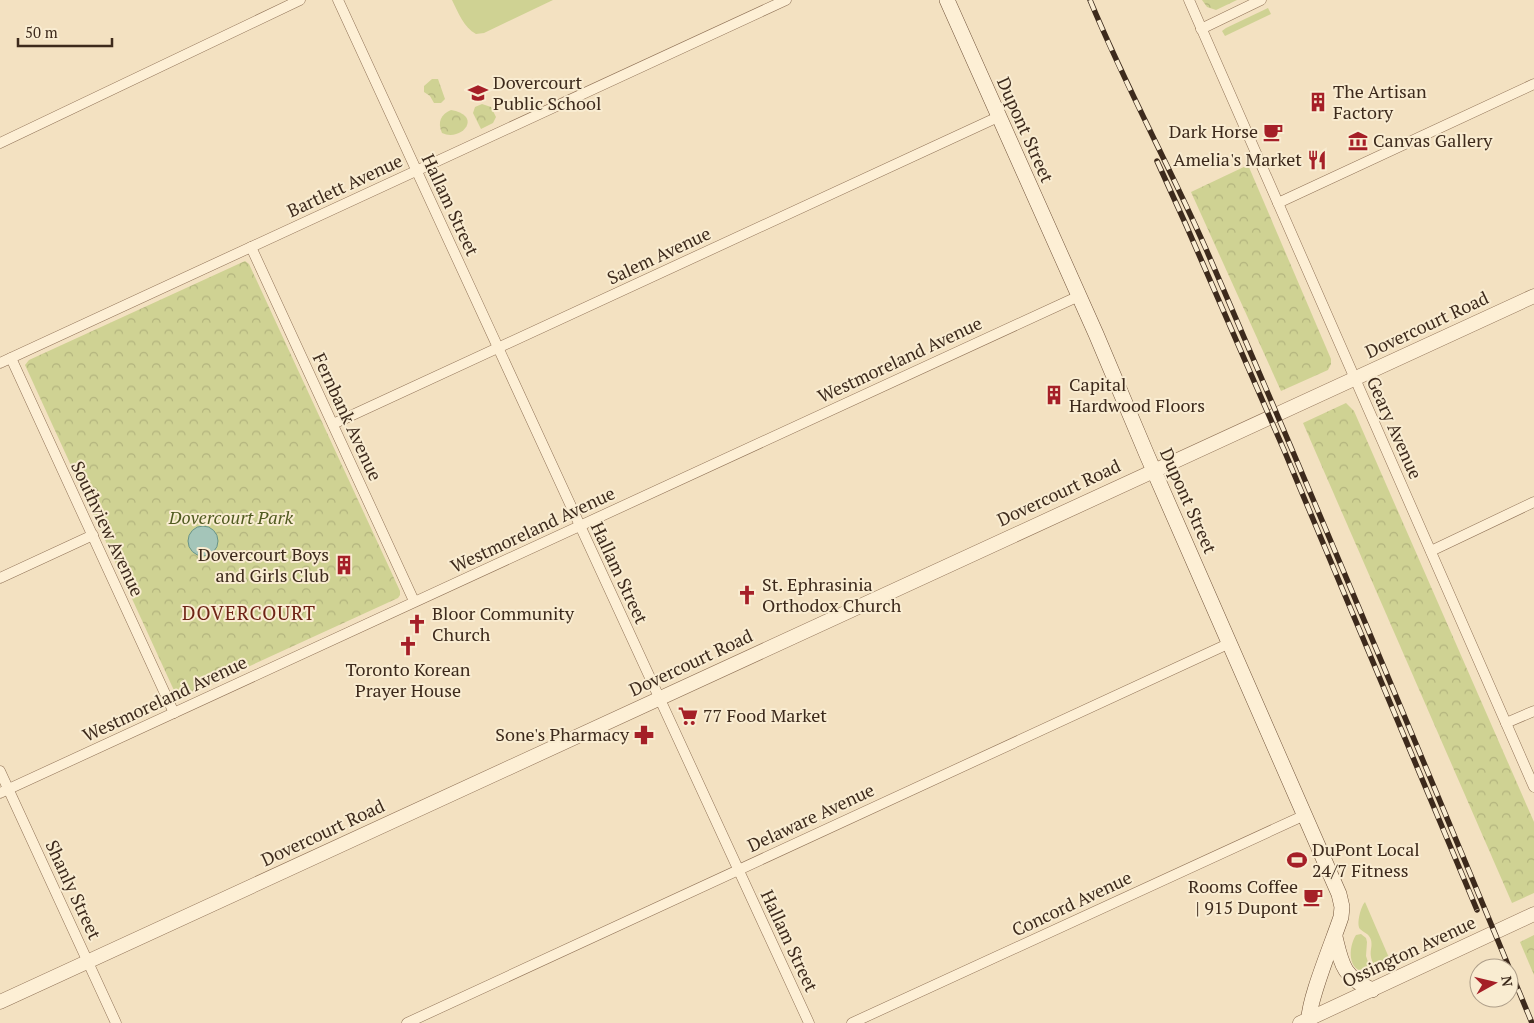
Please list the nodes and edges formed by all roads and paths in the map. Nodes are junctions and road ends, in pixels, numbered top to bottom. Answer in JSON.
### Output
{"nodes":[{"id":1,"x":300,"y":0,"type":"edge"},
{"id":2,"x":338,"y":0,"type":"edge"},
{"id":3,"x":786,"y":0,"type":"edge"},
{"id":4,"x":947,"y":0,"type":"edge"},
{"id":5,"x":1189,"y":0,"type":"edge"},
{"id":6,"x":1261,"y":0,"type":"edge"},
{"id":7,"x":1201,"y":28,"type":"junction"},
{"id":8,"x":1534,"y":84,"type":"edge"},
{"id":9,"x":998,"y":117,"type":"junction"},
{"id":10,"x":0,"y":143,"type":"edge"},
{"id":11,"x":416,"y":171,"type":"junction"},
{"id":12,"x":1278,"y":202,"type":"junction"},
{"id":13,"x":251,"y":247,"type":"junction"},
{"id":14,"x":1079,"y":296,"type":"junction"},
{"id":15,"x":1534,"y":296,"type":"edge"},
{"id":16,"x":497,"y":348,"type":"junction"},
{"id":17,"x":11,"y":358,"type":"junction"},
{"id":18,"x":0,"y":363,"type":"edge"},
{"id":19,"x":1355,"y":379,"type":"junction"},
{"id":20,"x":332,"y":424,"type":"junction"},
{"id":21,"x":1154,"y":471,"type":"junction"},
{"id":22,"x":1534,"y":502,"type":"edge"},
{"id":23,"x":580,"y":526,"type":"junction"},
{"id":24,"x":92,"y":535,"type":"junction"},
{"id":25,"x":1431,"y":551,"type":"junction"},
{"id":26,"x":0,"y":578,"type":"edge"},
{"id":27,"x":414,"y":601,"type":"junction"},
{"id":28,"x":1230,"y":643,"type":"junction"},
{"id":29,"x":659,"y":699,"type":"junction"},
{"id":30,"x":1534,"y":711,"type":"edge"},
{"id":31,"x":174,"y":712,"type":"junction"},
{"id":32,"x":1506,"y":724,"type":"junction"},
{"id":33,"x":0,"y":771,"type":"edge"},
{"id":34,"x":1534,"y":787,"type":"edge"},
{"id":35,"x":4,"y":791,"type":"edge"},
{"id":36,"x":1305,"y":815,"type":"junction"},
{"id":37,"x":739,"y":870,"type":"junction"},
{"id":38,"x":1534,"y":914,"type":"edge"},
{"id":39,"x":1335,"y":937,"type":"junction"},
{"id":40,"x":88,"y":962,"type":"junction"},
{"id":41,"x":1372,"y":990,"type":"junction"},
{"id":42,"x":0,"y":1002,"type":"edge"},
{"id":43,"x":1306,"y":1022,"type":"edge"},
{"id":44,"x":116,"y":1023,"type":"edge"},
{"id":45,"x":407,"y":1023,"type":"edge"},
{"id":46,"x":809,"y":1023,"type":"edge"},
{"id":47,"x":852,"y":1023,"type":"edge"}],
"edges":[{"from":1,"to":10,"type":"street"},
{"from":2,"to":11,"type":"street","name":"Hallam Street"},
{"from":3,"to":11,"type":"street","name":"Bartlett Avenue"},
{"from":4,"to":9,"type":"main road","name":"Dupont Street"},
{"from":5,"to":7,"type":"street","name":"Geary Avenue"},
{"from":6,"to":7,"type":"street"},
{"from":7,"to":12,"type":"street","name":"Geary Avenue"},
{"from":8,"to":12,"type":"street"},
{"from":9,"to":14,"type":"main road","name":"Dupont Street"},
{"from":9,"to":16,"type":"street","name":"Salem Avenue"},
{"from":11,"to":13,"type":"street","name":"Bartlett Avenue"},
{"from":11,"to":16,"type":"street","name":"Hallam Street"},
{"from":12,"to":19,"type":"street","name":"Geary Avenue"},
{"from":13,"to":17,"type":"street","name":"Bartlett Avenue"},
{"from":13,"to":20,"type":"street","name":"Fernbank Avenue"},
{"from":14,"to":21,"type":"main road","name":"Dupont Street"},
{"from":14,"to":23,"type":"street","name":"Westmoreland Avenue"},
{"from":15,"to":19,"type":"street","name":"Dovercourt Road"},
{"from":16,"to":20,"type":"street","name":"Salem Avenue"},
{"from":16,"to":23,"type":"street","name":"Hallam Street"},
{"from":17,"to":18,"type":"street","name":"Bartlett Avenue"},
{"from":17,"to":24,"type":"street","name":"Southview Avenue"},
{"from":19,"to":21,"type":"street","name":"Dovercourt Road"},
{"from":19,"to":25,"type":"street","name":"Geary Avenue"},
{"from":20,"to":27,"type":"street","name":"Fernbank Avenue"},
{"from":21,"to":28,"type":"main road","name":"Dupont Street"},
{"from":21,"to":29,"type":"street","name":"Dovercourt Road"},
{"from":22,"to":25,"type":"street"},
{"from":23,"to":27,"type":"street","name":"Westmoreland Avenue"},
{"from":23,"to":29,"type":"street","name":"Hallam Street"},
{"from":24,"to":26,"type":"street"},
{"from":24,"to":31,"type":"street","name":"Southview Avenue"},
{"from":25,"to":32,"type":"street","name":"Geary Avenue"},
{"from":27,"to":31,"type":"street","name":"Westmoreland Avenue"},
{"from":28,"to":36,"type":"main road","name":"Dupont Street"},
{"from":28,"to":37,"type":"street","name":"Delaware Avenue"},
{"from":29,"to":37,"type":"street","name":"Hallam Street"},
{"from":29,"to":40,"type":"street","name":"Dovercourt Road"},
{"from":30,"to":32,"type":"street"},
{"from":31,"to":35,"type":"street","name":"Westmoreland Avenue"},
{"from":32,"to":34,"type":"street","name":"Geary Avenue"},
{"from":33,"to":35,"type":"street","name":"Shanly Street"},
{"from":35,"to":40,"type":"street","name":"Shanly Street"},
{"from":36,"to":39,"type":"main road","name":"Dupont Street"},
{"from":36,"to":47,"type":"street","name":"Concord Avenue"},
{"from":37,"to":45,"type":"street","name":"Delaware Avenue"},
{"from":37,"to":46,"type":"street","name":"Hallam Street"},
{"from":38,"to":41,"type":"street","name":"Ossington Avenue"},
{"from":39,"to":41,"type":"main road"},
{"from":39,"to":43,"type":"main road","name":"Dupont Street"},
{"from":40,"to":42,"type":"street","name":"Dovercourt Road"},
{"from":40,"to":44,"type":"street","name":"Shanly Street"},
{"from":41,"to":43,"type":"street","name":"Ossington Avenue"}]}
